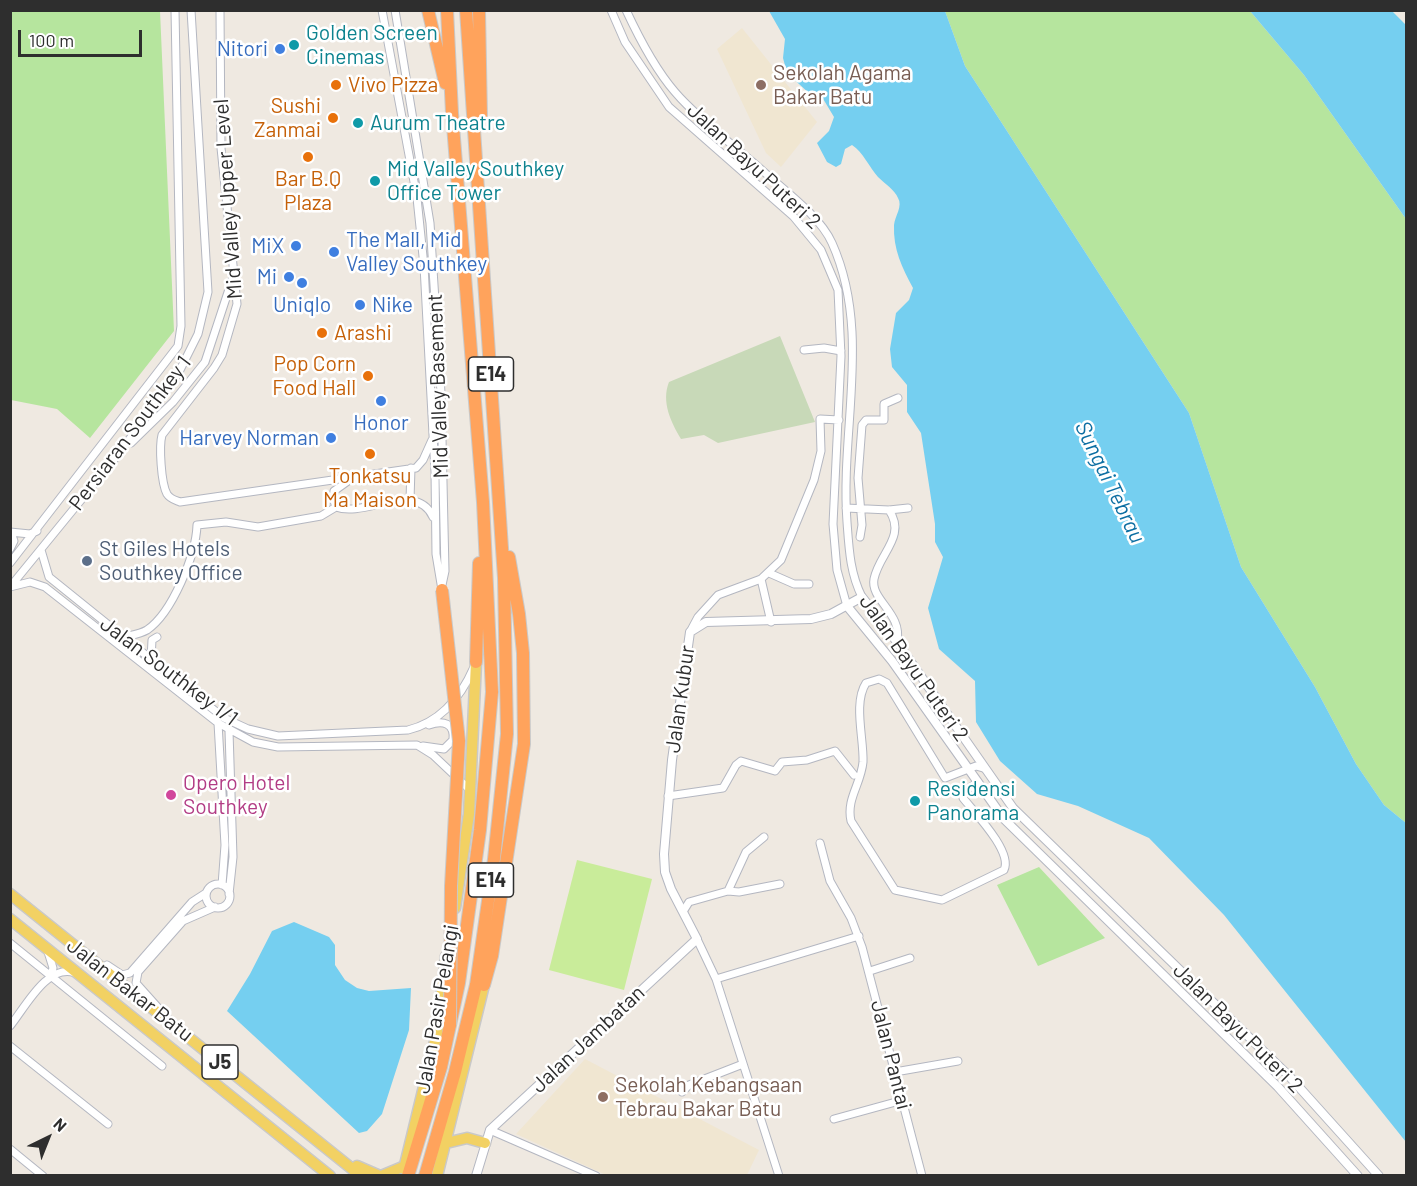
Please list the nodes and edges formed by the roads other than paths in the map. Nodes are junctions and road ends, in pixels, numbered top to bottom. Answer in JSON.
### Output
{"nodes":[{"id":1,"x":175,"y":10,"type":"edge"},
{"id":2,"x":191,"y":10,"type":"edge"},
{"id":3,"x":220,"y":10,"type":"edge"},
{"id":4,"x":382,"y":10,"type":"edge"},
{"id":5,"x":395,"y":10,"type":"edge"},
{"id":6,"x":428,"y":10,"type":"edge"},
{"id":7,"x":447,"y":10,"type":"edge"},
{"id":8,"x":466,"y":10,"type":"edge"},
{"id":9,"x":479,"y":10,"type":"edge"},
{"id":10,"x":610,"y":10,"type":"edge"},
{"id":11,"x":626,"y":10,"type":"edge"},
{"id":12,"x":406,"y":75,"type":"junction"},
{"id":13,"x":452,"y":113,"type":"junction"},
{"id":14,"x":405,"y":129,"type":"junction"},
{"id":15,"x":484,"y":251,"type":"junction"},
{"id":16,"x":233,"y":278,"type":"junction"},
{"id":17,"x":804,"y":350,"type":"dead end"},
{"id":18,"x":841,"y":351,"type":"junction"},
{"id":19,"x":898,"y":398,"type":"dead end"},
{"id":20,"x":839,"y":420,"type":"junction"},
{"id":21,"x":432,"y":440,"type":"junction"},
{"id":22,"x":117,"y":456,"type":"junction"},
{"id":23,"x":411,"y":468,"type":"junction"},
{"id":24,"x":357,"y":474,"type":"junction"},
{"id":25,"x":498,"y":496,"type":"junction"},
{"id":26,"x":410,"y":500,"type":"junction"},
{"id":27,"x":483,"y":502,"type":"junction"},
{"id":28,"x":336,"y":507,"type":"junction"},
{"id":29,"x":846,"y":508,"type":"junction"},
{"id":30,"x":908,"y":508,"type":"dead end"},
{"id":31,"x":860,"y":509,"type":"junction"},
{"id":32,"x":889,"y":510,"type":"junction"},
{"id":33,"x":435,"y":520,"type":"junction"},
{"id":34,"x":38,"y":530,"type":"junction"},
{"id":35,"x":11,"y":532,"type":"edge"},
{"id":36,"x":860,"y":537,"type":"dead end"},
{"id":37,"x":10,"y":549,"type":"edge"},
{"id":38,"x":40,"y":550,"type":"junction"},
{"id":39,"x":10,"y":563,"type":"edge"},
{"id":40,"x":769,"y":573,"type":"junction"},
{"id":41,"x":761,"y":579,"type":"junction"},
{"id":42,"x":809,"y":584,"type":"dead end"},
{"id":43,"x":10,"y":587,"type":"edge"},
{"id":44,"x":442,"y":590,"type":"junction"},
{"id":45,"x":862,"y":597,"type":"junction"},
{"id":46,"x":847,"y":606,"type":"junction"},
{"id":47,"x":771,"y":622,"type":"junction"},
{"id":48,"x":690,"y":632,"type":"junction"},
{"id":49,"x":124,"y":637,"type":"junction"},
{"id":50,"x":158,"y":637,"type":"dead end"},
{"id":51,"x":897,"y":642,"type":"junction"},
{"id":52,"x":151,"y":659,"type":"junction"},
{"id":53,"x":476,"y":662,"type":"junction"},
{"id":54,"x":218,"y":723,"type":"junction"},
{"id":55,"x":423,"y":726,"type":"junction"},
{"id":56,"x":229,"y":731,"type":"junction"},
{"id":57,"x":417,"y":745,"type":"junction"},
{"id":58,"x":983,"y":768,"type":"junction"},
{"id":59,"x":968,"y":769,"type":"junction"},
{"id":60,"x":854,"y":775,"type":"dead end"},
{"id":61,"x":978,"y":782,"type":"junction"},
{"id":62,"x":471,"y":790,"type":"junction"},
{"id":63,"x":668,"y":796,"type":"junction"},
{"id":64,"x":764,"y":837,"type":"dead end"},
{"id":65,"x":820,"y":843,"type":"dead end"},
{"id":66,"x":780,"y":884,"type":"dead end"},
{"id":67,"x":222,"y":885,"type":"junction"},
{"id":68,"x":728,"y":891,"type":"junction"},
{"id":69,"x":206,"y":893,"type":"junction"},
{"id":70,"x":10,"y":894,"type":"edge"},
{"id":71,"x":229,"y":894,"type":"junction"},
{"id":72,"x":215,"y":907,"type":"junction"},
{"id":73,"x":684,"y":910,"type":"junction"},
{"id":74,"x":10,"y":920,"type":"edge"},
{"id":75,"x":859,"y":936,"type":"junction"},
{"id":76,"x":697,"y":939,"type":"junction"},
{"id":77,"x":10,"y":943,"type":"edge"},
{"id":78,"x":47,"y":948,"type":"junction"},
{"id":79,"x":76,"y":948,"type":"junction"},
{"id":80,"x":910,"y":958,"type":"dead end"},
{"id":81,"x":870,"y":971,"type":"junction"},
{"id":82,"x":51,"y":975,"type":"junction"},
{"id":83,"x":82,"y":976,"type":"junction"},
{"id":84,"x":716,"y":979,"type":"junction"},
{"id":85,"x":484,"y":985,"type":"joint"},
{"id":86,"x":167,"y":1020,"type":"junction"},
{"id":87,"x":450,"y":1025,"type":"junction"},
{"id":88,"x":10,"y":1026,"type":"edge"},
{"id":89,"x":10,"y":1046,"type":"edge"},
{"id":90,"x":958,"y":1061,"type":"dead end"},
{"id":91,"x":743,"y":1064,"type":"junction"},
{"id":92,"x":162,"y":1065,"type":"dead end"},
{"id":93,"x":895,"y":1072,"type":"junction"},
{"id":94,"x":682,"y":1092,"type":"dead end"},
{"id":95,"x":903,"y":1100,"type":"junction"},
{"id":96,"x":834,"y":1119,"type":"dead end"},
{"id":97,"x":108,"y":1124,"type":"dead end"},
{"id":98,"x":490,"y":1130,"type":"junction"},
{"id":99,"x":446,"y":1143,"type":"junction"},
{"id":100,"x":485,"y":1143,"type":"junction"},
{"id":101,"x":10,"y":1149,"type":"edge"},
{"id":102,"x":331,"y":1150,"type":"junction"},
{"id":103,"x":405,"y":1172,"type":"edge"},
{"id":104,"x":43,"y":1176,"type":"edge"},
{"id":105,"x":330,"y":1176,"type":"edge"},
{"id":106,"x":361,"y":1176,"type":"edge"},
{"id":107,"x":380,"y":1176,"type":"edge"},
{"id":108,"x":424,"y":1176,"type":"edge"},
{"id":109,"x":437,"y":1176,"type":"edge"},
{"id":110,"x":476,"y":1176,"type":"edge"},
{"id":111,"x":596,"y":1176,"type":"edge"},
{"id":112,"x":779,"y":1176,"type":"edge"},
{"id":113,"x":922,"y":1176,"type":"edge"},
{"id":114,"x":1358,"y":1176,"type":"edge"},
{"id":115,"x":1379,"y":1176,"type":"edge"}],
"edges":[{"from":1,"to":34,"type":"street","name":"Persiaran Southkey 1"},
{"from":2,"to":22,"type":"street","name":"Persiaran Southkey 1"},
{"from":3,"to":16,"type":"street","name":"Mid Valley Upper Level"},
{"from":4,"to":14,"type":"street"},
{"from":5,"to":12,"type":"street"},
{"from":6,"to":13,"type":"highway"},
{"from":7,"to":13,"type":"highway","number":"E14"},
{"from":8,"to":15,"type":"highway","number":"E14"},
{"from":9,"to":15,"type":"highway"},
{"from":10,"to":18,"type":"street","name":"Jalan Bayu Puteri 2"},
{"from":11,"to":29,"type":"street","name":"Jalan Bayu Puteri 2"},
{"from":12,"to":14,"type":"street"},
{"from":12,"to":44,"type":"street","name":"Mid Valley Basement"},
{"from":13,"to":27,"type":"highway","number":"E14"},
{"from":14,"to":21,"type":"street"},
{"from":15,"to":25,"type":"highway","number":"E14"},
{"from":16,"to":22,"type":"street"},
{"from":16,"to":24,"type":"street","name":"Mid Valley Upper Level"},
{"from":17,"to":18,"type":"street"},
{"from":18,"to":20,"type":"street","name":"Jalan Bayu Puteri 2"},
{"from":19,"to":31,"type":"street"},
{"from":20,"to":40,"type":"street"},
{"from":20,"to":46,"type":"street","name":"Jalan Bayu Puteri 2"},
{"from":21,"to":23,"type":"street"},
{"from":21,"to":33,"type":"street"},
{"from":22,"to":38,"type":"street","name":"Persiaran Southkey 1"},
{"from":23,"to":24,"type":"street","name":"Mid Valley Upper Level"},
{"from":23,"to":26,"type":"street"},
{"from":24,"to":28,"type":"street"},
{"from":25,"to":85,"type":"highway"},
{"from":25,"to":108,"type":"highway","number":"E14"},
{"from":26,"to":28,"type":"street"},
{"from":26,"to":33,"type":"street"},
{"from":27,"to":53,"type":"highway"},
{"from":27,"to":87,"type":"highway","number":"E14","bridge":true},
{"from":28,"to":49,"type":"street"},
{"from":29,"to":31,"type":"street"},
{"from":29,"to":45,"type":"street","name":"Jalan Bayu Puteri 2"},
{"from":30,"to":32,"type":"street"},
{"from":31,"to":32,"type":"street"},
{"from":31,"to":36,"type":"street"},
{"from":32,"to":51,"type":"street"},
{"from":33,"to":44,"type":"street"},
{"from":34,"to":35,"type":"street"},
{"from":34,"to":39,"type":"street","name":"Persiaran Southkey 1"},
{"from":35,"to":37,"type":"street"},
{"from":38,"to":43,"type":"street","name":"Persiaran Southkey 1"},
{"from":38,"to":49,"type":"street","name":"Jalan Southkey 1/1"},
{"from":40,"to":41,"type":"street"},
{"from":40,"to":42,"type":"street"},
{"from":41,"to":47,"type":"street"},
{"from":41,"to":48,"type":"street"},
{"from":43,"to":54,"type":"street","name":"Jalan Southkey 1/1"},
{"from":44,"to":87,"type":"highway","bridge":true},
{"from":45,"to":46,"type":"street","name":"Jalan Kubur"},
{"from":45,"to":51,"type":"street","name":"Jalan Bayu Puteri 2"},
{"from":46,"to":47,"type":"street","name":"Jalan Kubur"},
{"from":46,"to":59,"type":"street","name":"Jalan Bayu Puteri 2"},
{"from":47,"to":48,"type":"street","name":"Jalan Kubur"},
{"from":48,"to":63,"type":"street","name":"Jalan Kubur"},
{"from":49,"to":52,"type":"street","name":"Jalan Southkey 1/1"},
{"from":50,"to":52,"type":"street"},
{"from":51,"to":58,"type":"street","name":"Jalan Bayu Puteri 2"},
{"from":52,"to":55,"type":"street","name":"Jalan Southkey 1/1"},
{"from":53,"to":55,"type":"street","name":"Jalan Southkey 1/1"},
{"from":53,"to":62,"type":"main road","name":"Jalan Pasir Pelangi"},
{"from":54,"to":56,"type":"street","name":"Jalan Southkey 1/1"},
{"from":54,"to":67,"type":"street"},
{"from":55,"to":57,"type":"street","name":"Jalan Southkey 1/1"},
{"from":56,"to":57,"type":"street","name":"Jalan Southkey 1/1"},
{"from":56,"to":71,"type":"street"},
{"from":57,"to":62,"type":"street"},
{"from":58,"to":59,"type":"street"},
{"from":58,"to":115,"type":"street","name":"Jalan Bayu Puteri 2"},
{"from":59,"to":61,"type":"street","name":"Jalan Bayu Puteri 2"},
{"from":59,"to":61,"type":"street"},
{"from":60,"to":63,"type":"street"},
{"from":61,"to":114,"type":"street","name":"Jalan Bayu Puteri 2"},
{"from":62,"to":103,"type":"main road","name":"Jalan Pasir Pelangi"},
{"from":63,"to":73,"type":"street","name":"Jalan Kubur"},
{"from":64,"to":68,"type":"street"},
{"from":65,"to":75,"type":"street","name":"Jalan Pantai"},
{"from":66,"to":68,"type":"street"},
{"from":67,"to":69,"type":"street"},
{"from":67,"to":71,"type":"street"},
{"from":68,"to":73,"type":"street"},
{"from":69,"to":72,"type":"street"},
{"from":69,"to":79,"type":"street"},
{"from":70,"to":79,"type":"main road","name":"Jalan Bakar Batu","number":"J5"},
{"from":71,"to":72,"type":"street"},
{"from":72,"to":86,"type":"street"},
{"from":73,"to":76,"type":"street","name":"Jalan Kubur"},
{"from":74,"to":78,"type":"main road","name":"Jalan Bakar Batu","number":"J5"},
{"from":75,"to":81,"type":"street","name":"Jalan Pantai"},
{"from":75,"to":84,"type":"street"},
{"from":76,"to":84,"type":"street"},
{"from":76,"to":98,"type":"street","name":"Jalan Jambatan"},
{"from":77,"to":82,"type":"street"},
{"from":78,"to":82,"type":"street"},
{"from":78,"to":83,"type":"main road","name":"Jalan Bakar Batu","number":"J5"},
{"from":79,"to":86,"type":"main road","name":"Jalan Bakar Batu","number":"J5"},
{"from":80,"to":81,"type":"street"},
{"from":81,"to":93,"type":"street","name":"Jalan Pantai"},
{"from":82,"to":83,"type":"street"},
{"from":82,"to":88,"type":"street"},
{"from":82,"to":92,"type":"street"},
{"from":83,"to":105,"type":"main road","name":"Jalan Bakar Batu","number":"J5"},
{"from":84,"to":91,"type":"street"},
{"from":85,"to":99,"type":"main road","name":"Jalan Pasir Pelangi"},
{"from":86,"to":102,"type":"main road","name":"Jalan Bakar Batu","number":"J5"},
{"from":87,"to":103,"type":"highway","number":"E14"},
{"from":89,"to":97,"type":"street"},
{"from":90,"to":93,"type":"street"},
{"from":91,"to":94,"type":"street"},
{"from":91,"to":112,"type":"street"},
{"from":93,"to":95,"type":"street","name":"Jalan Pantai"},
{"from":95,"to":96,"type":"street"},
{"from":95,"to":113,"type":"street","name":"Jalan Pantai"},
{"from":98,"to":100,"type":"street","name":"Jalan Jambatan"},
{"from":98,"to":111,"type":"street"},
{"from":99,"to":100,"type":"main road"},
{"from":99,"to":109,"type":"main road","name":"Jalan Pasir Pelangi"},
{"from":100,"to":110,"type":"street","name":"Jalan Jambatan"},
{"from":101,"to":104,"type":"street"},
{"from":102,"to":106,"type":"main road","name":"Jalan Bakar Batu","number":"J5"},
{"from":102,"to":107,"type":"main road"},
{"from":103,"to":107,"type":"main road"}]}
